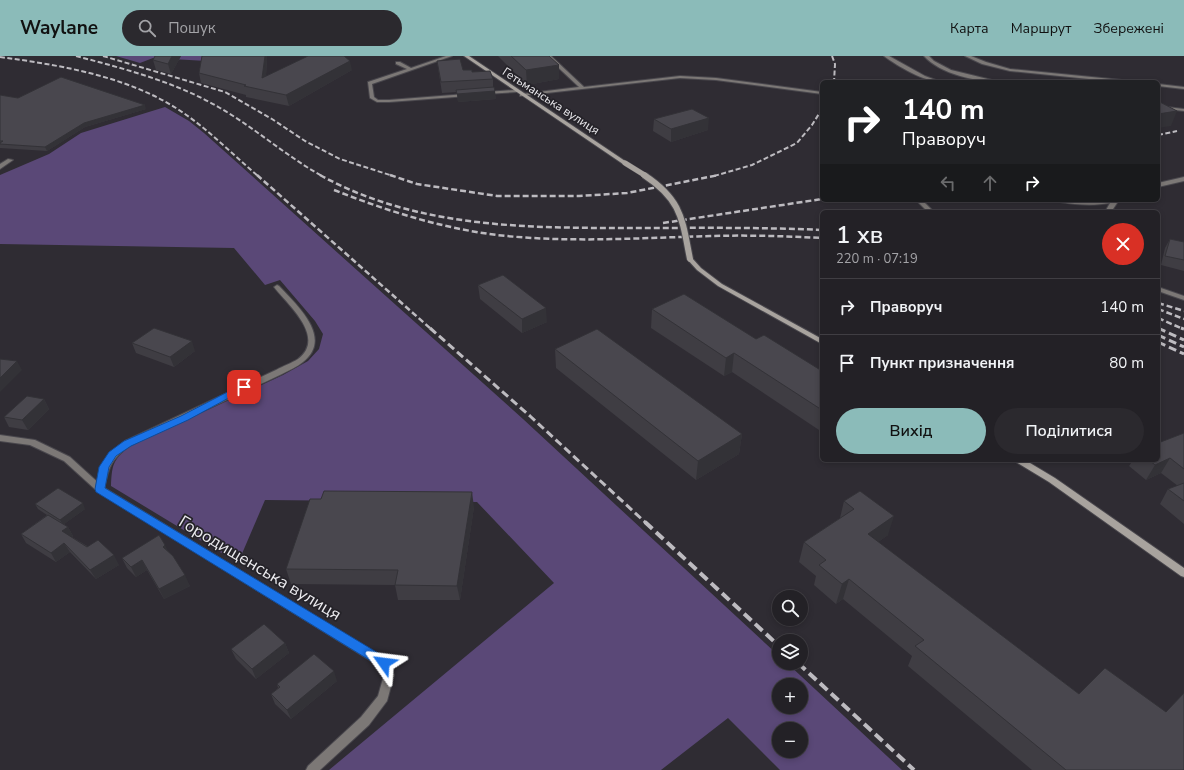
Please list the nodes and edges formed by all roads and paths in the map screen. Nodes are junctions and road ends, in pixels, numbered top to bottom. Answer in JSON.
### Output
{"nodes":[{"id":1,"x":450,"y":56,"type":"edge"},
{"id":2,"x":466,"y":56,"type":"edge"},
{"id":3,"x":548,"y":56,"type":"edge"},
{"id":4,"x":886,"y":56,"type":"edge"},
{"id":5,"x":926,"y":56,"type":"edge"},
{"id":6,"x":967,"y":56,"type":"edge"},
{"id":7,"x":398,"y":63,"type":"dead end"},
{"id":8,"x":411,"y":69,"type":"junction"},
{"id":9,"x":933,"y":80,"type":"edge"},
{"id":10,"x":989,"y":80,"type":"edge"},
{"id":11,"x":1112,"y":80,"type":"edge"},
{"id":12,"x":1160,"y":85,"type":"edge"},
{"id":13,"x":583,"y":88,"type":"junction"},
{"id":14,"x":1184,"y":88,"type":"edge"},
{"id":15,"x":515,"y":91,"type":"junction"},
{"id":16,"x":820,"y":93,"type":"edge"},
{"id":17,"x":472,"y":94,"type":"edge"},
{"id":18,"x":480,"y":94,"type":"edge"},
{"id":19,"x":522,"y":95,"type":"junction"},
{"id":20,"x":1160,"y":107,"type":"edge"},
{"id":21,"x":1184,"y":110,"type":"edge"},
{"id":22,"x":10,"y":160,"type":"dead end"},
{"id":23,"x":0,"y":167,"type":"edge"},
{"id":24,"x":1184,"y":179,"type":"edge"},
{"id":25,"x":1160,"y":185,"type":"edge"},
{"id":26,"x":921,"y":202,"type":"edge"},
{"id":27,"x":1074,"y":202,"type":"edge"},
{"id":28,"x":1108,"y":202,"type":"edge"},
{"id":29,"x":929,"y":210,"type":"edge"},
{"id":30,"x":277,"y":287,"type":"dead end"},
{"id":31,"x":1160,"y":290,"type":"edge"},
{"id":32,"x":1184,"y":298,"type":"edge"},
{"id":33,"x":820,"y":341,"type":"edge"},
{"id":34,"x":0,"y":438,"type":"edge"},
{"id":35,"x":1022,"y":462,"type":"edge"},
{"id":36,"x":100,"y":489,"type":"junction"},
{"id":37,"x":1184,"y":573,"type":"edge"},
{"id":38,"x":312,"y":770,"type":"edge"}],
"edges":[{"from":1,"to":8,"type":"street"},
{"from":2,"to":15,"type":"street","name":"Гетьманська вулиця"},
{"from":3,"to":13,"type":"street"},
{"from":4,"to":9,"type":"street"},
{"from":5,"to":10,"type":"street"},
{"from":6,"to":11,"type":"street"},
{"from":7,"to":8,"type":"street"},
{"from":8,"to":17,"type":"street"},
{"from":12,"to":14,"type":"street"},
{"from":13,"to":16,"type":"street"},
{"from":13,"to":19,"type":"street"},
{"from":15,"to":18,"type":"street"},
{"from":15,"to":19,"type":"street","name":"Гетьманська вулиця"},
{"from":19,"to":33,"type":"street","name":"Гетьманська вулиця","bridge":true},
{"from":20,"to":21,"type":"street"},
{"from":22,"to":23,"type":"street"},
{"from":24,"to":25,"type":"street"},
{"from":26,"to":29,"type":"street"},
{"from":27,"to":28,"type":"street"},
{"from":30,"to":36,"type":"street"},
{"from":31,"to":32,"type":"street"},
{"from":34,"to":36,"type":"street","name":"Городищенська вулиця"},
{"from":35,"to":37,"type":"street"},
{"from":36,"to":38,"type":"street","name":"Городищенська вулиця"}]}
